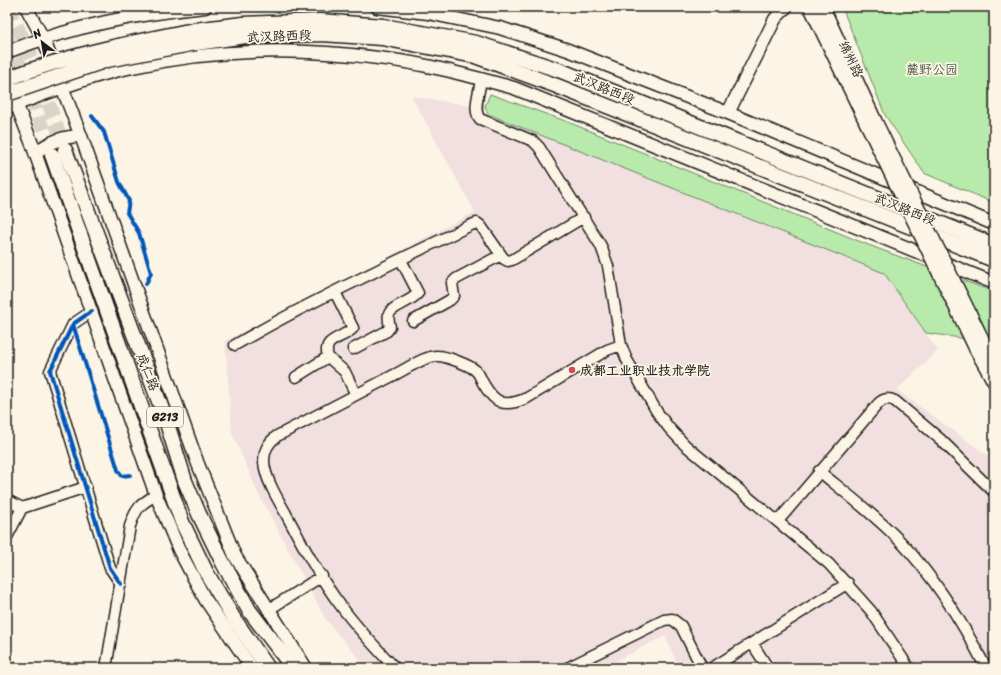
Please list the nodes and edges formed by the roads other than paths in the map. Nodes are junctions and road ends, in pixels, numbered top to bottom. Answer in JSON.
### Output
{"nodes":[{"id":1,"x":26,"y":7,"type":"edge"},
{"id":2,"x":205,"y":7,"type":"edge"},
{"id":3,"x":377,"y":7,"type":"edge"},
{"id":4,"x":786,"y":7,"type":"edge"},
{"id":5,"x":810,"y":7,"type":"edge"},
{"id":6,"x":823,"y":7,"type":"edge"},
{"id":7,"x":195,"y":37,"type":"junction"},
{"id":8,"x":43,"y":38,"type":"junction"},
{"id":9,"x":7,"y":52,"type":"edge"},
{"id":10,"x":481,"y":79,"type":"junction"},
{"id":11,"x":7,"y":81,"type":"edge"},
{"id":12,"x":61,"y":88,"type":"junction"},
{"id":13,"x":7,"y":94,"type":"edge"},
{"id":14,"x":12,"y":106,"type":"edge"},
{"id":15,"x":728,"y":113,"type":"junction"},
{"id":16,"x":870,"y":120,"type":"junction"},
{"id":17,"x":81,"y":136,"type":"junction"},
{"id":18,"x":35,"y":153,"type":"junction"},
{"id":19,"x":584,"y":217,"type":"junction"},
{"id":20,"x":994,"y":224,"type":"edge"},
{"id":21,"x":994,"y":245,"type":"edge"},
{"id":22,"x":502,"y":255,"type":"junction"},
{"id":23,"x":401,"y":260,"type":"junction"},
{"id":24,"x":994,"y":260,"type":"edge"},
{"id":25,"x":994,"y":283,"type":"edge"},
{"id":26,"x":335,"y":292,"type":"junction"},
{"id":27,"x":92,"y":311,"type":"junction"},
{"id":28,"x":413,"y":321,"type":"dead end"},
{"id":29,"x":235,"y":345,"type":"dead end"},
{"id":30,"x":622,"y":345,"type":"junction"},
{"id":31,"x":981,"y":348,"type":"junction"},
{"id":32,"x":353,"y":349,"type":"dead end"},
{"id":33,"x":328,"y":357,"type":"junction"},
{"id":34,"x":994,"y":361,"type":"edge"},
{"id":35,"x":296,"y":378,"type":"dead end"},
{"id":36,"x":994,"y":382,"type":"edge"},
{"id":37,"x":356,"y":395,"type":"junction"},
{"id":38,"x":819,"y":472,"type":"junction"},
{"id":39,"x":86,"y":486,"type":"junction"},
{"id":40,"x":994,"y":492,"type":"edge"},
{"id":41,"x":156,"y":495,"type":"junction"},
{"id":42,"x":7,"y":500,"type":"edge"},
{"id":43,"x":22,"y":508,"type":"junction"},
{"id":44,"x":778,"y":521,"type":"junction"},
{"id":45,"x":7,"y":537,"type":"edge"},
{"id":46,"x":322,"y":576,"type":"junction"},
{"id":47,"x":848,"y":583,"type":"junction"},
{"id":48,"x":121,"y":584,"type":"junction"},
{"id":49,"x":268,"y":610,"type":"junction"},
{"id":50,"x":752,"y":643,"type":"junction"},
{"id":51,"x":7,"y":664,"type":"edge"},
{"id":52,"x":13,"y":668,"type":"edge"},
{"id":53,"x":106,"y":668,"type":"edge"},
{"id":54,"x":252,"y":668,"type":"edge"},
{"id":55,"x":268,"y":668,"type":"edge"},
{"id":56,"x":293,"y":668,"type":"edge"},
{"id":57,"x":306,"y":668,"type":"edge"},
{"id":58,"x":395,"y":668,"type":"edge"},
{"id":59,"x":567,"y":668,"type":"edge"},
{"id":60,"x":702,"y":668,"type":"edge"},
{"id":61,"x":712,"y":668,"type":"edge"},
{"id":62,"x":768,"y":668,"type":"edge"},
{"id":63,"x":909,"y":668,"type":"edge"},
{"id":64,"x":986,"y":668,"type":"edge"}],
"edges":[{"from":1,"to":8,"type":"main road"},
{"from":2,"to":8,"type":"main road"},
{"from":3,"to":15,"type":"main road"},
{"from":4,"to":15,"type":"main road"},
{"from":5,"to":16,"type":"main road","name":"绵州路"},
{"from":6,"to":16,"type":"main road","name":"绵州路"},
{"from":7,"to":11,"type":"highway","bridge":true},
{"from":7,"to":13,"type":"highway","bridge":true},
{"from":7,"to":21,"type":"highway","name":"武汉路西段"},
{"from":7,"to":24,"type":"highway","name":"武汉路西段"},
{"from":8,"to":9,"type":"main road"},
{"from":8,"to":12,"type":"main road"},
{"from":10,"to":12,"type":"main road"},
{"from":10,"to":19,"type":"street"},
{"from":10,"to":25,"type":"main road"},
{"from":11,"to":14,"type":"main road"},
{"from":12,"to":14,"type":"main road"},
{"from":12,"to":17,"type":"main road"},
{"from":14,"to":18,"type":"main road"},
{"from":15,"to":20,"type":"main road"},
{"from":16,"to":31,"type":"main road","bridge":true},
{"from":17,"to":18,"type":"main road"},
{"from":17,"to":49,"type":"main road"},
{"from":18,"to":27,"type":"main road"},
{"from":19,"to":22,"type":"street"},
{"from":19,"to":30,"type":"street"},
{"from":22,"to":23,"type":"street"},
{"from":22,"to":28,"type":"street"},
{"from":23,"to":26,"type":"street"},
{"from":23,"to":32,"type":"street"},
{"from":26,"to":29,"type":"street"},
{"from":26,"to":33,"type":"street"},
{"from":27,"to":39,"type":"street"},
{"from":27,"to":41,"type":"main road"},
{"from":30,"to":37,"type":"street"},
{"from":30,"to":44,"type":"street"},
{"from":31,"to":34,"type":"main road"},
{"from":31,"to":36,"type":"main road"},
{"from":33,"to":35,"type":"street"},
{"from":33,"to":37,"type":"street"},
{"from":37,"to":46,"type":"street"},
{"from":38,"to":40,"type":"street"},
{"from":38,"to":44,"type":"street"},
{"from":38,"to":64,"type":"street"},
{"from":39,"to":43,"type":"street"},
{"from":39,"to":48,"type":"street"},
{"from":41,"to":48,"type":"street"},
{"from":41,"to":54,"type":"main road"},
{"from":42,"to":43,"type":"street"},
{"from":43,"to":45,"type":"street"},
{"from":44,"to":47,"type":"street"},
{"from":46,"to":49,"type":"street"},
{"from":46,"to":58,"type":"street"},
{"from":47,"to":50,"type":"street"},
{"from":47,"to":63,"type":"street"},
{"from":48,"to":53,"type":"street"},
{"from":49,"to":57,"type":"main road"},
{"from":50,"to":61,"type":"street"},
{"from":50,"to":62,"type":"street"},
{"from":51,"to":52,"type":"street"},
{"from":55,"to":56,"type":"highway","name":"成仁路","number":"G213"},
{"from":59,"to":60,"type":"street"}]}
